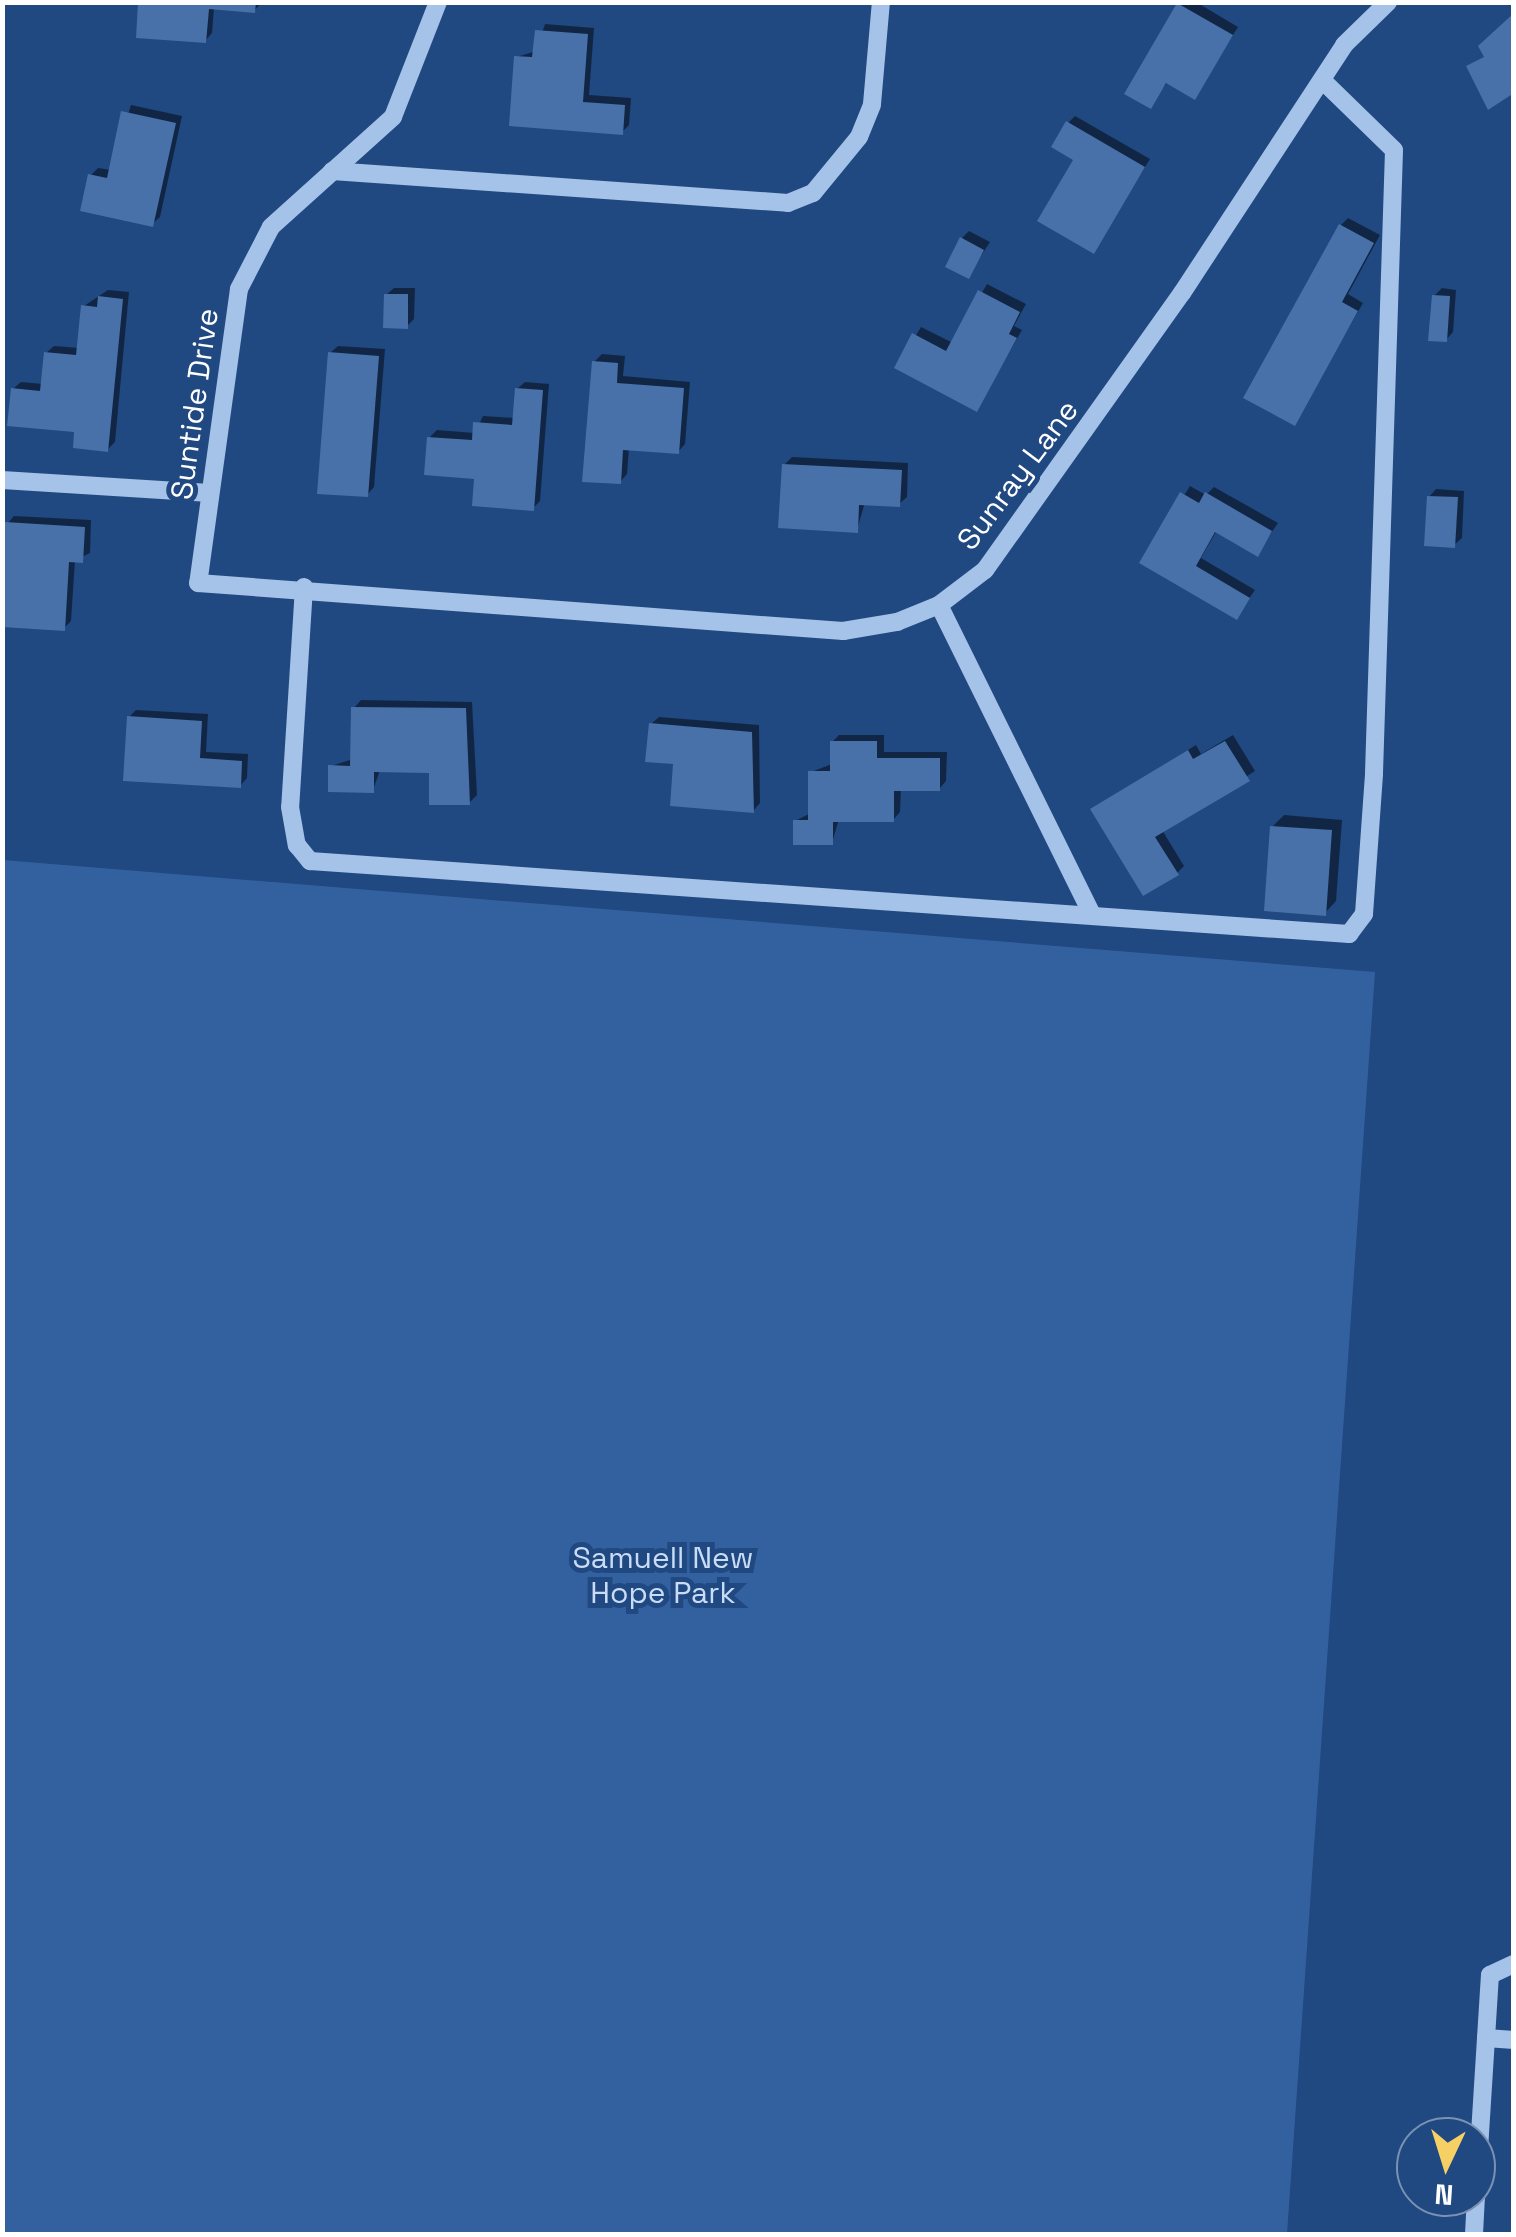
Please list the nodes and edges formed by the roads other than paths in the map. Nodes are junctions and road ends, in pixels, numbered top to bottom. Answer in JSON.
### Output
{"nodes":[{"id":1,"x":438,"y":2,"type":"edge"},
{"id":2,"x":880,"y":2,"type":"edge"},
{"id":3,"x":1388,"y":2,"type":"edge"},
{"id":4,"x":1322,"y":80,"type":"junction"},
{"id":5,"x":332,"y":171,"type":"junction"},
{"id":6,"x":2,"y":480,"type":"edge"},
{"id":7,"x":210,"y":493,"type":"junction"},
{"id":8,"x":198,"y":582,"type":"joint"},
{"id":9,"x":304,"y":586,"type":"junction"},
{"id":10,"x":939,"y":605,"type":"junction"},
{"id":11,"x":1092,"y":914,"type":"junction"},
{"id":12,"x":1514,"y":1964,"type":"edge"},
{"id":13,"x":1486,"y":2038,"type":"junction"},
{"id":14,"x":1514,"y":2040,"type":"edge"},
{"id":15,"x":1481,"y":2117,"type":"edge"}],
"edges":[{"from":1,"to":5,"type":"street","name":"Suntide Drive"},
{"from":2,"to":5,"type":"street"},
{"from":3,"to":4,"type":"street","name":"Sunray Lane"},
{"from":4,"to":10,"type":"street","name":"Sunray Lane"},
{"from":4,"to":11,"type":"street"},
{"from":5,"to":7,"type":"street","name":"Suntide Drive"},
{"from":6,"to":7,"type":"street"},
{"from":7,"to":8,"type":"street","name":"Suntide Drive"},
{"from":8,"to":9,"type":"street","name":"Sunray Lane"},
{"from":9,"to":10,"type":"street","name":"Sunray Lane"},
{"from":9,"to":11,"type":"street"},
{"from":10,"to":11,"type":"street"},
{"from":12,"to":13,"type":"street"},
{"from":13,"to":14,"type":"street"},
{"from":13,"to":15,"type":"street"}]}
